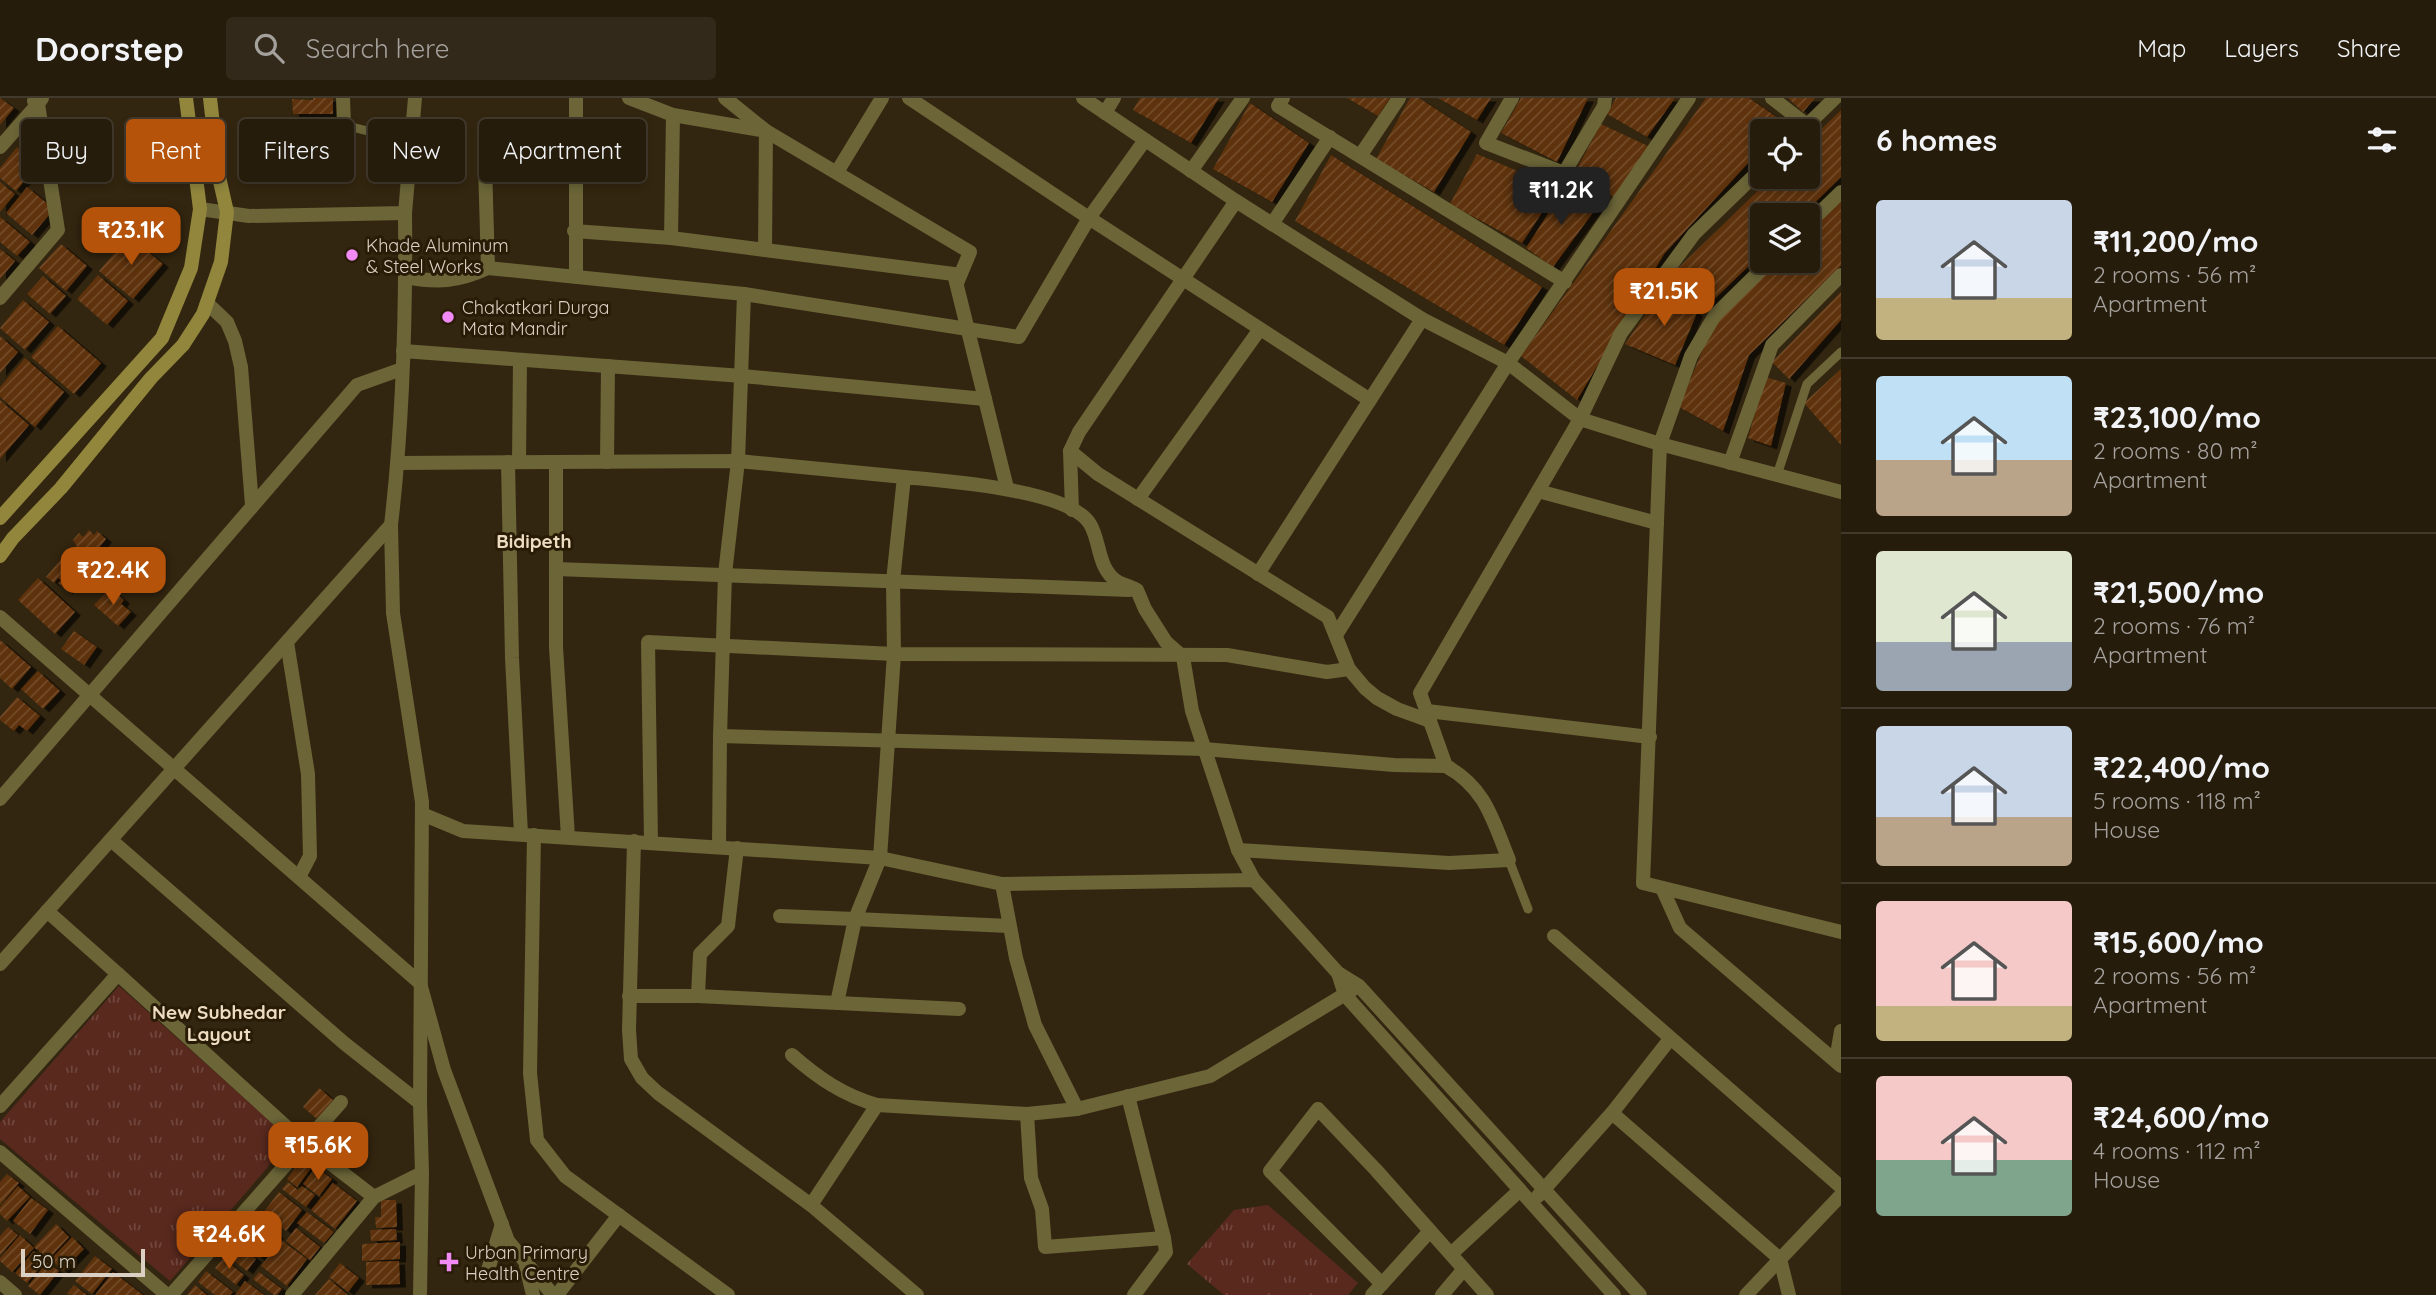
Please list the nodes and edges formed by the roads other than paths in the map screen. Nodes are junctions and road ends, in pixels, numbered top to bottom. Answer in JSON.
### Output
{"nodes":[{"id":1,"x":186,"y":98,"type":"edge"},
{"id":2,"x":210,"y":98,"type":"edge"},
{"id":3,"x":344,"y":98,"type":"edge"},
{"id":4,"x":415,"y":98,"type":"edge"},
{"id":5,"x":576,"y":98,"type":"edge"},
{"id":6,"x":629,"y":98,"type":"edge"},
{"id":7,"x":725,"y":98,"type":"edge"},
{"id":8,"x":882,"y":98,"type":"edge"},
{"id":9,"x":909,"y":98,"type":"edge"},
{"id":10,"x":1083,"y":98,"type":"edge"},
{"id":11,"x":1114,"y":98,"type":"edge"},
{"id":12,"x":1243,"y":98,"type":"edge"},
{"id":13,"x":1399,"y":98,"type":"edge"},
{"id":14,"x":1512,"y":98,"type":"edge"},
{"id":15,"x":1605,"y":98,"type":"edge"},
{"id":16,"x":1689,"y":98,"type":"edge"},
{"id":17,"x":1772,"y":98,"type":"edge"},
{"id":18,"x":1835,"y":98,"type":"edge"},
{"id":19,"x":37,"y":100,"type":"edge"},
{"id":20,"x":1276,"y":101,"type":"edge"},
{"id":21,"x":1104,"y":113,"type":"junction"},
{"id":22,"x":673,"y":115,"type":"junction"},
{"id":23,"x":344,"y":119,"type":"edge"},
{"id":24,"x":413,"y":119,"type":"edge"},
{"id":25,"x":1794,"y":119,"type":"edge"},
{"id":26,"x":1813,"y":119,"type":"edge"},
{"id":27,"x":766,"y":131,"type":"junction"},
{"id":28,"x":1330,"y":137,"type":"junction"},
{"id":29,"x":1146,"y":140,"type":"junction"},
{"id":30,"x":0,"y":148,"type":"edge"},
{"id":31,"x":1360,"y":156,"type":"junction"},
{"id":32,"x":1191,"y":171,"type":"junction"},
{"id":33,"x":837,"y":172,"type":"junction"},
{"id":34,"x":1750,"y":180,"type":"edge"},
{"id":35,"x":408,"y":182,"type":"edge"},
{"id":36,"x":486,"y":182,"type":"edge"},
{"id":37,"x":1841,"y":192,"type":"edge"},
{"id":38,"x":1236,"y":201,"type":"junction"},
{"id":39,"x":200,"y":209,"type":"junction"},
{"id":40,"x":226,"y":212,"type":"junction"},
{"id":41,"x":1820,"y":212,"type":"edge"},
{"id":42,"x":405,"y":214,"type":"junction"},
{"id":43,"x":1089,"y":218,"type":"junction"},
{"id":44,"x":1272,"y":224,"type":"junction"},
{"id":45,"x":575,"y":231,"type":"junction"},
{"id":46,"x":671,"y":238,"type":"junction"},
{"id":47,"x":765,"y":250,"type":"junction"},
{"id":48,"x":488,"y":268,"type":"junction"},
{"id":49,"x":1758,"y":273,"type":"edge"},
{"id":50,"x":1841,"y":275,"type":"edge"},
{"id":51,"x":405,"y":277,"type":"junction"},
{"id":52,"x":576,"y":277,"type":"junction"},
{"id":53,"x":1183,"y":279,"type":"junction"},
{"id":54,"x":1565,"y":282,"type":"junction"},
{"id":55,"x":957,"y":283,"type":"junction"},
{"id":56,"x":744,"y":294,"type":"junction"},
{"id":57,"x":0,"y":298,"type":"edge"},
{"id":58,"x":207,"y":303,"type":"junction"},
{"id":59,"x":1422,"y":319,"type":"junction"},
{"id":60,"x":967,"y":328,"type":"junction"},
{"id":61,"x":1260,"y":329,"type":"junction"},
{"id":62,"x":403,"y":351,"type":"junction"},
{"id":63,"x":1841,"y":352,"type":"edge"},
{"id":64,"x":520,"y":360,"type":"junction"},
{"id":65,"x":1508,"y":363,"type":"junction"},
{"id":66,"x":608,"y":366,"type":"junction"},
{"id":67,"x":402,"y":369,"type":"junction"},
{"id":68,"x":742,"y":376,"type":"junction"},
{"id":69,"x":985,"y":399,"type":"junction"},
{"id":70,"x":1370,"y":400,"type":"junction"},
{"id":71,"x":1580,"y":419,"type":"junction"},
{"id":72,"x":1660,"y":444,"type":"junction"},
{"id":73,"x":1070,"y":451,"type":"junction"},
{"id":74,"x":737,"y":461,"type":"junction"},
{"id":75,"x":513,"y":462,"type":"junction"},
{"id":76,"x":556,"y":462,"type":"junction"},
{"id":77,"x":607,"y":462,"type":"junction"},
{"id":78,"x":398,"y":463,"type":"junction"},
{"id":79,"x":1730,"y":463,"type":"junction"},
{"id":80,"x":1777,"y":475,"type":"junction"},
{"id":81,"x":904,"y":477,"type":"junction"},
{"id":82,"x":1007,"y":488,"type":"junction"},
{"id":83,"x":1538,"y":491,"type":"junction"},
{"id":84,"x":1841,"y":492,"type":"edge"},
{"id":85,"x":1138,"y":499,"type":"junction"},
{"id":86,"x":252,"y":505,"type":"junction"},
{"id":87,"x":1072,"y":510,"type":"junction"},
{"id":88,"x":0,"y":518,"type":"edge"},
{"id":89,"x":1657,"y":523,"type":"junction"},
{"id":90,"x":391,"y":525,"type":"junction"},
{"id":91,"x":0,"y":556,"type":"edge"},
{"id":92,"x":556,"y":569,"type":"junction"},
{"id":93,"x":725,"y":573,"type":"junction"},
{"id":94,"x":1258,"y":574,"type":"junction"},
{"id":95,"x":893,"y":581,"type":"junction"},
{"id":96,"x":1138,"y":590,"type":"junction"},
{"id":97,"x":0,"y":617,"type":"edge"},
{"id":98,"x":1336,"y":635,"type":"junction"},
{"id":99,"x":287,"y":642,"type":"junction"},
{"id":100,"x":722,"y":645,"type":"junction"},
{"id":101,"x":894,"y":654,"type":"junction"},
{"id":102,"x":1183,"y":657,"type":"junction"},
{"id":103,"x":1349,"y":670,"type":"junction"},
{"id":104,"x":91,"y":694,"type":"junction"},
{"id":105,"x":1429,"y":716,"type":"junction"},
{"id":106,"x":720,"y":736,"type":"junction"},
{"id":107,"x":1650,"y":737,"type":"junction"},
{"id":108,"x":886,"y":741,"type":"junction"},
{"id":109,"x":1204,"y":749,"type":"junction"},
{"id":110,"x":1446,"y":766,"type":"junction"},
{"id":111,"x":174,"y":769,"type":"junction"},
{"id":112,"x":0,"y":799,"type":"edge"},
{"id":113,"x":422,"y":814,"type":"junction"},
{"id":114,"x":528,"y":835,"type":"junction"},
{"id":115,"x":568,"y":837,"type":"junction"},
{"id":116,"x":111,"y":840,"type":"junction"},
{"id":117,"x":634,"y":841,"type":"junction"},
{"id":118,"x":651,"y":842,"type":"junction"},
{"id":119,"x":719,"y":846,"type":"junction"},
{"id":120,"x":737,"y":848,"type":"junction"},
{"id":121,"x":1238,"y":850,"type":"junction"},
{"id":122,"x":880,"y":858,"type":"junction"},
{"id":123,"x":1509,"y":860,"type":"junction"},
{"id":124,"x":299,"y":877,"type":"junction"},
{"id":125,"x":1254,"y":880,"type":"junction"},
{"id":126,"x":1002,"y":884,"type":"junction"},
{"id":127,"x":1662,"y":888,"type":"junction"},
{"id":128,"x":1528,"y":909,"type":"dead end"},
{"id":129,"x":47,"y":911,"type":"junction"},
{"id":130,"x":780,"y":916,"type":"dead end"},
{"id":131,"x":855,"y":919,"type":"junction"},
{"id":132,"x":1009,"y":926,"type":"junction"},
{"id":133,"x":1841,"y":932,"type":"edge"},
{"id":134,"x":1555,"y":936,"type":"dead end"},
{"id":135,"x":0,"y":964,"type":"edge"},
{"id":136,"x":1338,"y":973,"type":"junction"},
{"id":137,"x":118,"y":974,"type":"junction"},
{"id":138,"x":420,"y":982,"type":"junction"},
{"id":139,"x":1359,"y":986,"type":"junction"},
{"id":140,"x":1345,"y":995,"type":"junction"},
{"id":141,"x":629,"y":996,"type":"junction"},
{"id":142,"x":698,"y":996,"type":"junction"},
{"id":143,"x":837,"y":1003,"type":"junction"},
{"id":144,"x":959,"y":1009,"type":"dead end"},
{"id":145,"x":1841,"y":1031,"type":"edge"},
{"id":146,"x":1670,"y":1039,"type":"junction"},
{"id":147,"x":792,"y":1055,"type":"dead end"},
{"id":148,"x":1839,"y":1063,"type":"edge"},
{"id":149,"x":1128,"y":1096,"type":"junction"},
{"id":150,"x":341,"y":1102,"type":"dead end"},
{"id":151,"x":420,"y":1103,"type":"junction"},
{"id":152,"x":877,"y":1105,"type":"junction"},
{"id":153,"x":0,"y":1106,"type":"edge"},
{"id":154,"x":1077,"y":1109,"type":"junction"},
{"id":155,"x":1612,"y":1113,"type":"junction"},
{"id":156,"x":1027,"y":1114,"type":"junction"},
{"id":157,"x":304,"y":1143,"type":"junction"},
{"id":158,"x":0,"y":1152,"type":"edge"},
{"id":159,"x":422,"y":1174,"type":"junction"},
{"id":160,"x":1841,"y":1188,"type":"edge"},
{"id":161,"x":1520,"y":1190,"type":"junction"},
{"id":162,"x":1543,"y":1190,"type":"junction"},
{"id":163,"x":1841,"y":1195,"type":"edge"},
{"id":164,"x":374,"y":1197,"type":"junction"},
{"id":165,"x":1531,"y":1202,"type":"junction"},
{"id":166,"x":811,"y":1205,"type":"junction"},
{"id":167,"x":619,"y":1215,"type":"junction"},
{"id":168,"x":502,"y":1224,"type":"junction"},
{"id":169,"x":1430,"y":1231,"type":"junction"},
{"id":170,"x":1164,"y":1238,"type":"junction"},
{"id":171,"x":1451,"y":1254,"type":"junction"},
{"id":172,"x":1780,"y":1259,"type":"junction"},
{"id":173,"x":525,"y":1261,"type":"junction"},
{"id":174,"x":1464,"y":1269,"type":"junction"},
{"id":175,"x":488,"y":1270,"type":"dead end"},
{"id":176,"x":0,"y":1282,"type":"edge"},
{"id":177,"x":1377,"y":1289,"type":"edge"},
{"id":178,"x":15,"y":1295,"type":"edge"},
{"id":179,"x":169,"y":1295,"type":"edge"},
{"id":180,"x":292,"y":1295,"type":"edge"},
{"id":181,"x":420,"y":1295,"type":"edge"},
{"id":182,"x":533,"y":1295,"type":"edge"},
{"id":183,"x":555,"y":1295,"type":"edge"},
{"id":184,"x":728,"y":1295,"type":"edge"},
{"id":185,"x":917,"y":1295,"type":"edge"},
{"id":186,"x":1134,"y":1295,"type":"edge"},
{"id":187,"x":1442,"y":1295,"type":"edge"},
{"id":188,"x":1487,"y":1295,"type":"edge"},
{"id":189,"x":1614,"y":1295,"type":"edge"},
{"id":190,"x":1640,"y":1295,"type":"edge"},
{"id":191,"x":1746,"y":1295,"type":"edge"},
{"id":192,"x":1789,"y":1295,"type":"edge"}],
"edges":[{"from":1,"to":39,"type":"main road"},
{"from":2,"to":40,"type":"main road"},
{"from":3,"to":23,"type":"street"},
{"from":4,"to":24,"type":"street"},
{"from":5,"to":45,"type":"street"},
{"from":6,"to":22,"type":"street"},
{"from":7,"to":27,"type":"street"},
{"from":8,"to":33,"type":"street"},
{"from":9,"to":43,"type":"street"},
{"from":10,"to":21,"type":"street"},
{"from":11,"to":21,"type":"street"},
{"from":12,"to":32,"type":"street"},
{"from":13,"to":31,"type":"street"},
{"from":14,"to":15,"type":"street"},
{"from":16,"to":54,"type":"street"},
{"from":17,"to":25,"type":"street"},
{"from":18,"to":26,"type":"street"},
{"from":19,"to":30,"type":"street"},
{"from":19,"to":57,"type":"street"},
{"from":20,"to":28,"type":"street"},
{"from":21,"to":29,"type":"street"},
{"from":22,"to":27,"type":"street"},
{"from":22,"to":46,"type":"street"},
{"from":27,"to":33,"type":"street"},
{"from":27,"to":47,"type":"street"},
{"from":28,"to":31,"type":"street"},
{"from":28,"to":44,"type":"street"},
{"from":29,"to":32,"type":"street"},
{"from":29,"to":43,"type":"street"},
{"from":31,"to":54,"type":"street"},
{"from":32,"to":38,"type":"street"},
{"from":33,"to":55,"type":"street"},
{"from":34,"to":71,"type":"street"},
{"from":35,"to":42,"type":"street"},
{"from":36,"to":48,"type":"street"},
{"from":37,"to":41,"type":"street"},
{"from":38,"to":44,"type":"street"},
{"from":38,"to":53,"type":"street"},
{"from":39,"to":40,"type":"street"},
{"from":39,"to":88,"type":"main road"},
{"from":40,"to":42,"type":"street"},
{"from":40,"to":58,"type":"main road"},
{"from":42,"to":51,"type":"street"},
{"from":43,"to":53,"type":"street"},
{"from":43,"to":60,"type":"street"},
{"from":44,"to":59,"type":"street"},
{"from":45,"to":46,"type":"street"},
{"from":45,"to":52,"type":"street"},
{"from":46,"to":47,"type":"street"},
{"from":47,"to":55,"type":"street"},
{"from":48,"to":51,"type":"street"},
{"from":48,"to":52,"type":"street"},
{"from":49,"to":72,"type":"street"},
{"from":50,"to":79,"type":"street"},
{"from":51,"to":62,"type":"street"},
{"from":52,"to":56,"type":"street"},
{"from":53,"to":61,"type":"street"},
{"from":53,"to":73,"type":"street"},
{"from":54,"to":65,"type":"street"},
{"from":55,"to":60,"type":"street"},
{"from":56,"to":60,"type":"street"},
{"from":56,"to":68,"type":"street"},
{"from":58,"to":86,"type":"street"},
{"from":58,"to":91,"type":"main road"},
{"from":59,"to":65,"type":"street"},
{"from":59,"to":70,"type":"street"},
{"from":60,"to":69,"type":"street"},
{"from":61,"to":70,"type":"street"},
{"from":61,"to":85,"type":"street"},
{"from":62,"to":64,"type":"street"},
{"from":62,"to":67,"type":"street"},
{"from":63,"to":80,"type":"lane"},
{"from":64,"to":66,"type":"street"},
{"from":64,"to":75,"type":"street"},
{"from":65,"to":71,"type":"street"},
{"from":65,"to":98,"type":"street"},
{"from":66,"to":68,"type":"street"},
{"from":66,"to":77,"type":"street"},
{"from":67,"to":78,"type":"street"},
{"from":67,"to":86,"type":"street"},
{"from":68,"to":69,"type":"street"},
{"from":68,"to":74,"type":"street"},
{"from":69,"to":82,"type":"street"},
{"from":70,"to":94,"type":"street"},
{"from":71,"to":72,"type":"street"},
{"from":71,"to":83,"type":"street"},
{"from":72,"to":79,"type":"street"},
{"from":72,"to":89,"type":"street"},
{"from":73,"to":85,"type":"street"},
{"from":73,"to":87,"type":"street"},
{"from":74,"to":77,"type":"street"},
{"from":74,"to":81,"type":"street"},
{"from":74,"to":93,"type":"street"},
{"from":75,"to":76,"type":"street"},
{"from":75,"to":78,"type":"street"},
{"from":75,"to":114,"type":"street"},
{"from":76,"to":77,"type":"street"},
{"from":76,"to":92,"type":"street"},
{"from":78,"to":90,"type":"street"},
{"from":79,"to":80,"type":"street"},
{"from":80,"to":84,"type":"street"},
{"from":81,"to":82,"type":"street"},
{"from":81,"to":95,"type":"street"},
{"from":82,"to":87,"type":"street"},
{"from":83,"to":89,"type":"street"},
{"from":83,"to":105,"type":"street"},
{"from":85,"to":94,"type":"street"},
{"from":86,"to":104,"type":"street"},
{"from":87,"to":96,"type":"street"},
{"from":89,"to":107,"type":"street"},
{"from":90,"to":99,"type":"street"},
{"from":90,"to":113,"type":"street"},
{"from":92,"to":93,"type":"street"},
{"from":92,"to":115,"type":"street"},
{"from":93,"to":95,"type":"street"},
{"from":93,"to":100,"type":"street"},
{"from":94,"to":98,"type":"street"},
{"from":95,"to":96,"type":"street"},
{"from":95,"to":101,"type":"street"},
{"from":96,"to":102,"type":"street"},
{"from":97,"to":104,"type":"street"},
{"from":98,"to":103,"type":"street"},
{"from":99,"to":111,"type":"street"},
{"from":99,"to":124,"type":"street"},
{"from":100,"to":101,"type":"street"},
{"from":100,"to":106,"type":"street"},
{"from":100,"to":118,"type":"street"},
{"from":101,"to":102,"type":"street"},
{"from":101,"to":108,"type":"street"},
{"from":102,"to":103,"type":"street"},
{"from":102,"to":109,"type":"street"},
{"from":103,"to":105,"type":"street"},
{"from":104,"to":111,"type":"street"},
{"from":104,"to":112,"type":"street"},
{"from":105,"to":107,"type":"street"},
{"from":105,"to":110,"type":"street"},
{"from":106,"to":108,"type":"street"},
{"from":106,"to":119,"type":"street"},
{"from":107,"to":127,"type":"street"},
{"from":108,"to":109,"type":"street"},
{"from":108,"to":122,"type":"street"},
{"from":109,"to":110,"type":"street"},
{"from":109,"to":121,"type":"street"},
{"from":110,"to":123,"type":"street"},
{"from":111,"to":116,"type":"street"},
{"from":111,"to":124,"type":"street"},
{"from":113,"to":114,"type":"street"},
{"from":113,"to":138,"type":"street"},
{"from":114,"to":115,"type":"street"},
{"from":114,"to":167,"type":"street"},
{"from":115,"to":117,"type":"street"},
{"from":116,"to":129,"type":"street"},
{"from":116,"to":151,"type":"street"},
{"from":117,"to":118,"type":"street"},
{"from":117,"to":141,"type":"street"},
{"from":118,"to":119,"type":"street"},
{"from":119,"to":120,"type":"street"},
{"from":120,"to":122,"type":"street"},
{"from":120,"to":142,"type":"street"},
{"from":121,"to":123,"type":"street"},
{"from":121,"to":125,"type":"street"},
{"from":122,"to":126,"type":"street"},
{"from":122,"to":131,"type":"street"},
{"from":123,"to":128,"type":"lane"},
{"from":124,"to":138,"type":"street"},
{"from":125,"to":126,"type":"street"},
{"from":125,"to":136,"type":"street"},
{"from":126,"to":132,"type":"street"},
{"from":127,"to":133,"type":"street"},
{"from":127,"to":148,"type":"street"},
{"from":129,"to":135,"type":"street"},
{"from":129,"to":137,"type":"street"},
{"from":130,"to":131,"type":"street"},
{"from":131,"to":132,"type":"street"},
{"from":131,"to":143,"type":"street"},
{"from":132,"to":154,"type":"street"},
{"from":134,"to":146,"type":"street"},
{"from":136,"to":139,"type":"street"},
{"from":136,"to":140,"type":"street"},
{"from":137,"to":153,"type":"street"},
{"from":137,"to":157,"type":"street"},
{"from":138,"to":151,"type":"street"},
{"from":138,"to":168,"type":"street"},
{"from":139,"to":140,"type":"street"},
{"from":139,"to":162,"type":"street"},
{"from":140,"to":149,"type":"street"},
{"from":140,"to":161,"type":"street"},
{"from":141,"to":142,"type":"street"},
{"from":141,"to":166,"type":"street"},
{"from":142,"to":143,"type":"street"},
{"from":143,"to":144,"type":"street"},
{"from":145,"to":148,"type":"street"},
{"from":146,"to":155,"type":"street"},
{"from":146,"to":160,"type":"street"},
{"from":147,"to":152,"type":"street"},
{"from":149,"to":154,"type":"street"},
{"from":149,"to":170,"type":"street"},
{"from":150,"to":157,"type":"street"},
{"from":151,"to":159,"type":"street"},
{"from":152,"to":156,"type":"street"},
{"from":152,"to":166,"type":"street"},
{"from":154,"to":156,"type":"street"},
{"from":155,"to":162,"type":"street"},
{"from":155,"to":172,"type":"street"},
{"from":156,"to":170,"type":"street"},
{"from":157,"to":164,"type":"street"},
{"from":157,"to":179,"type":"street"},
{"from":158,"to":179,"type":"street"},
{"from":159,"to":164,"type":"street"},
{"from":159,"to":181,"type":"street"},
{"from":161,"to":165,"type":"street"},
{"from":161,"to":171,"type":"street"},
{"from":162,"to":165,"type":"street"},
{"from":162,"to":190,"type":"street"},
{"from":163,"to":172,"type":"street"},
{"from":164,"to":180,"type":"street"},
{"from":165,"to":189,"type":"street"},
{"from":166,"to":185,"type":"street"},
{"from":167,"to":183,"type":"street"},
{"from":167,"to":184,"type":"street"},
{"from":168,"to":173,"type":"street"},
{"from":168,"to":175,"type":"street"},
{"from":169,"to":171,"type":"street"},
{"from":169,"to":177,"type":"street"},
{"from":169,"to":177,"type":"street"},
{"from":170,"to":186,"type":"street"},
{"from":171,"to":174,"type":"street"},
{"from":172,"to":191,"type":"street"},
{"from":172,"to":192,"type":"street"},
{"from":173,"to":182,"type":"street"},
{"from":173,"to":183,"type":"street"},
{"from":174,"to":187,"type":"street"},
{"from":174,"to":188,"type":"street"},
{"from":176,"to":178,"type":"street"}]}
